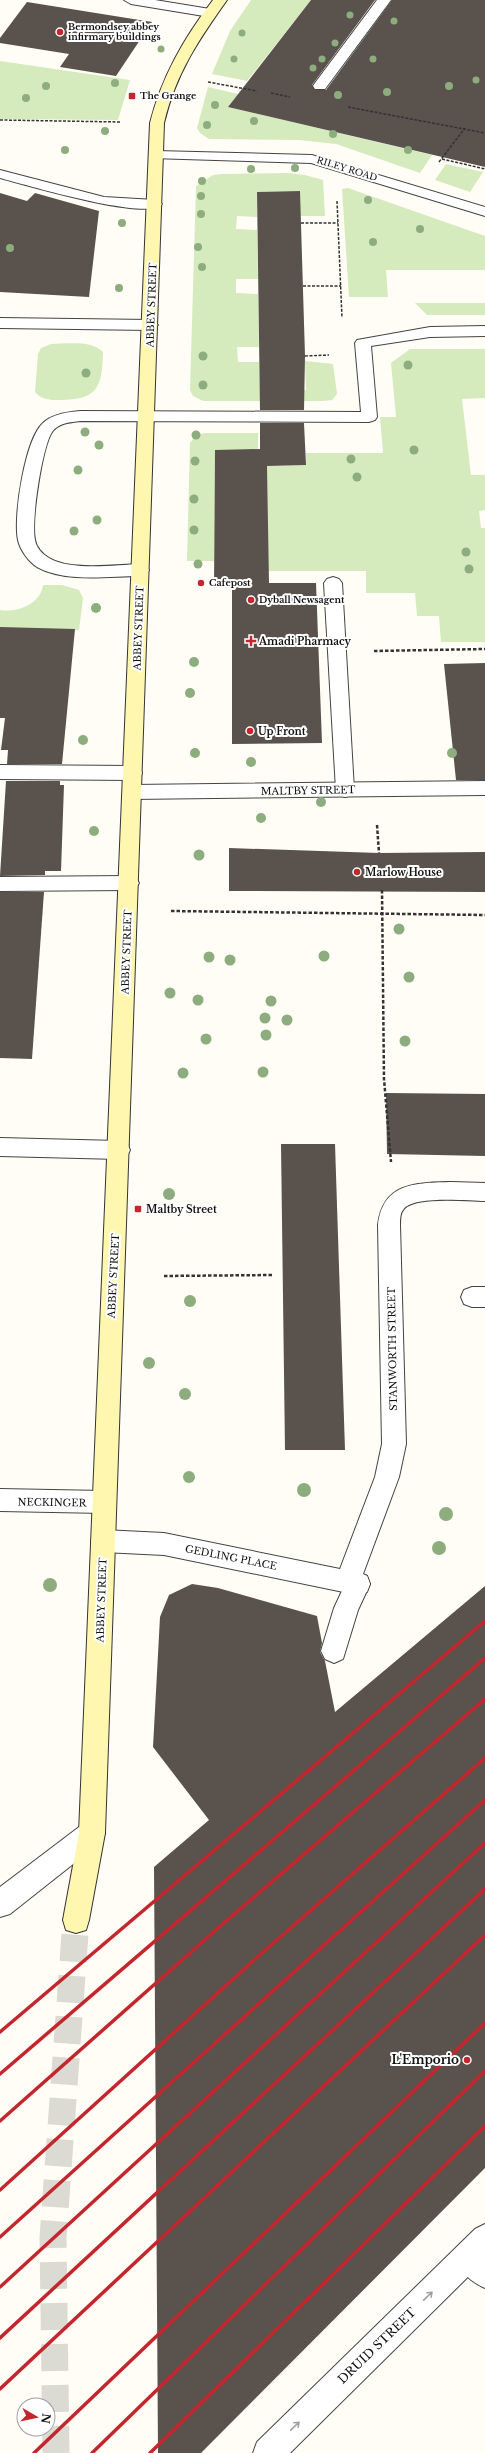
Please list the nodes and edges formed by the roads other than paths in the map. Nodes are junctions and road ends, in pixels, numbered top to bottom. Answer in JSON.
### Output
{"nodes":[{"id":1,"x":131,"y":0,"type":"edge"},
{"id":2,"x":220,"y":0,"type":"edge"},
{"id":3,"x":384,"y":0,"type":"edge"},
{"id":4,"x":210,"y":13,"type":"junction"},
{"id":5,"x":320,"y":86,"type":"dead end"},
{"id":6,"x":156,"y":155,"type":"junction"},
{"id":7,"x":0,"y":174,"type":"edge"},
{"id":8,"x":155,"y":204,"type":"junction"},
{"id":9,"x":485,"y":212,"type":"edge"},
{"id":10,"x":0,"y":323,"type":"edge"},
{"id":11,"x":150,"y":325,"type":"junction"},
{"id":12,"x":485,"y":331,"type":"edge"},
{"id":13,"x":147,"y":415,"type":"junction"},
{"id":14,"x":140,"y":570,"type":"junction"},
{"id":15,"x":334,"y":583,"type":"dead end"},
{"id":16,"x":0,"y":772,"type":"edge"},
{"id":17,"x":132,"y":783,"type":"junction"},
{"id":18,"x":485,"y":788,"type":"edge"},
{"id":19,"x":345,"y":790,"type":"junction"},
{"id":20,"x":129,"y":883,"type":"junction"},
{"id":21,"x":0,"y":884,"type":"edge"},
{"id":22,"x":0,"y":1147,"type":"edge"},
{"id":23,"x":118,"y":1150,"type":"junction"},
{"id":24,"x":485,"y":1192,"type":"edge"},
{"id":25,"x":0,"y":1500,"type":"edge"},
{"id":26,"x":104,"y":1502,"type":"junction"},
{"id":27,"x":103,"y":1542,"type":"junction"},
{"id":28,"x":353,"y":1583,"type":"junction"},
{"id":29,"x":334,"y":1651,"type":"dead end"},
{"id":30,"x":92,"y":1833,"type":"junction"},
{"id":31,"x":0,"y":1904,"type":"edge"},
{"id":32,"x":76,"y":1920,"type":"tunnel mouth"},
{"id":33,"x":480,"y":2256,"type":"edge"},
{"id":34,"x":268,"y":2453,"type":"edge"}],
"edges":[{"from":1,"to":4,"type":"street"},
{"from":2,"to":4,"type":"main road","name":"ABBEY STREET"},
{"from":3,"to":5,"type":"street"},
{"from":4,"to":6,"type":"main road","name":"ABBEY STREET"},
{"from":6,"to":8,"type":"main road","name":"ABBEY STREET"},
{"from":6,"to":9,"type":"street","name":"RILEY ROAD"},
{"from":7,"to":8,"type":"street"},
{"from":8,"to":11,"type":"main road","name":"ABBEY STREET"},
{"from":10,"to":11,"type":"street"},
{"from":11,"to":13,"type":"main road","name":"ABBEY STREET"},
{"from":12,"to":13,"type":"street"},
{"from":13,"to":14,"type":"main road","name":"ABBEY STREET"},
{"from":13,"to":14,"type":"street"},
{"from":14,"to":17,"type":"main road","name":"ABBEY STREET"},
{"from":15,"to":19,"type":"street"},
{"from":16,"to":17,"type":"street","name":"MALTBY STREET"},
{"from":17,"to":19,"type":"street","name":"MALTBY STREET"},
{"from":17,"to":20,"type":"main road","name":"ABBEY STREET"},
{"from":18,"to":19,"type":"street","name":"MALTBY STREET"},
{"from":20,"to":21,"type":"street"},
{"from":20,"to":23,"type":"main road","name":"ABBEY STREET"},
{"from":22,"to":23,"type":"street"},
{"from":23,"to":26,"type":"main road","name":"ABBEY STREET"},
{"from":24,"to":28,"type":"street","name":"STANWORTH STREET"},
{"from":25,"to":26,"type":"street","name":"NECKINGER"},
{"from":26,"to":27,"type":"main road","name":"ABBEY STREET"},
{"from":27,"to":28,"type":"street","name":"GEDLING PLACE"},
{"from":27,"to":30,"type":"main road","name":"ABBEY STREET"},
{"from":28,"to":29,"type":"street","name":"STANWORTH STREET"},
{"from":30,"to":31,"type":"street"},
{"from":30,"to":32,"type":"main road","name":"ABBEY STREET"},
{"from":34,"to":33,"type":"street","name":"DRUID STREET","one_way":true}]}
